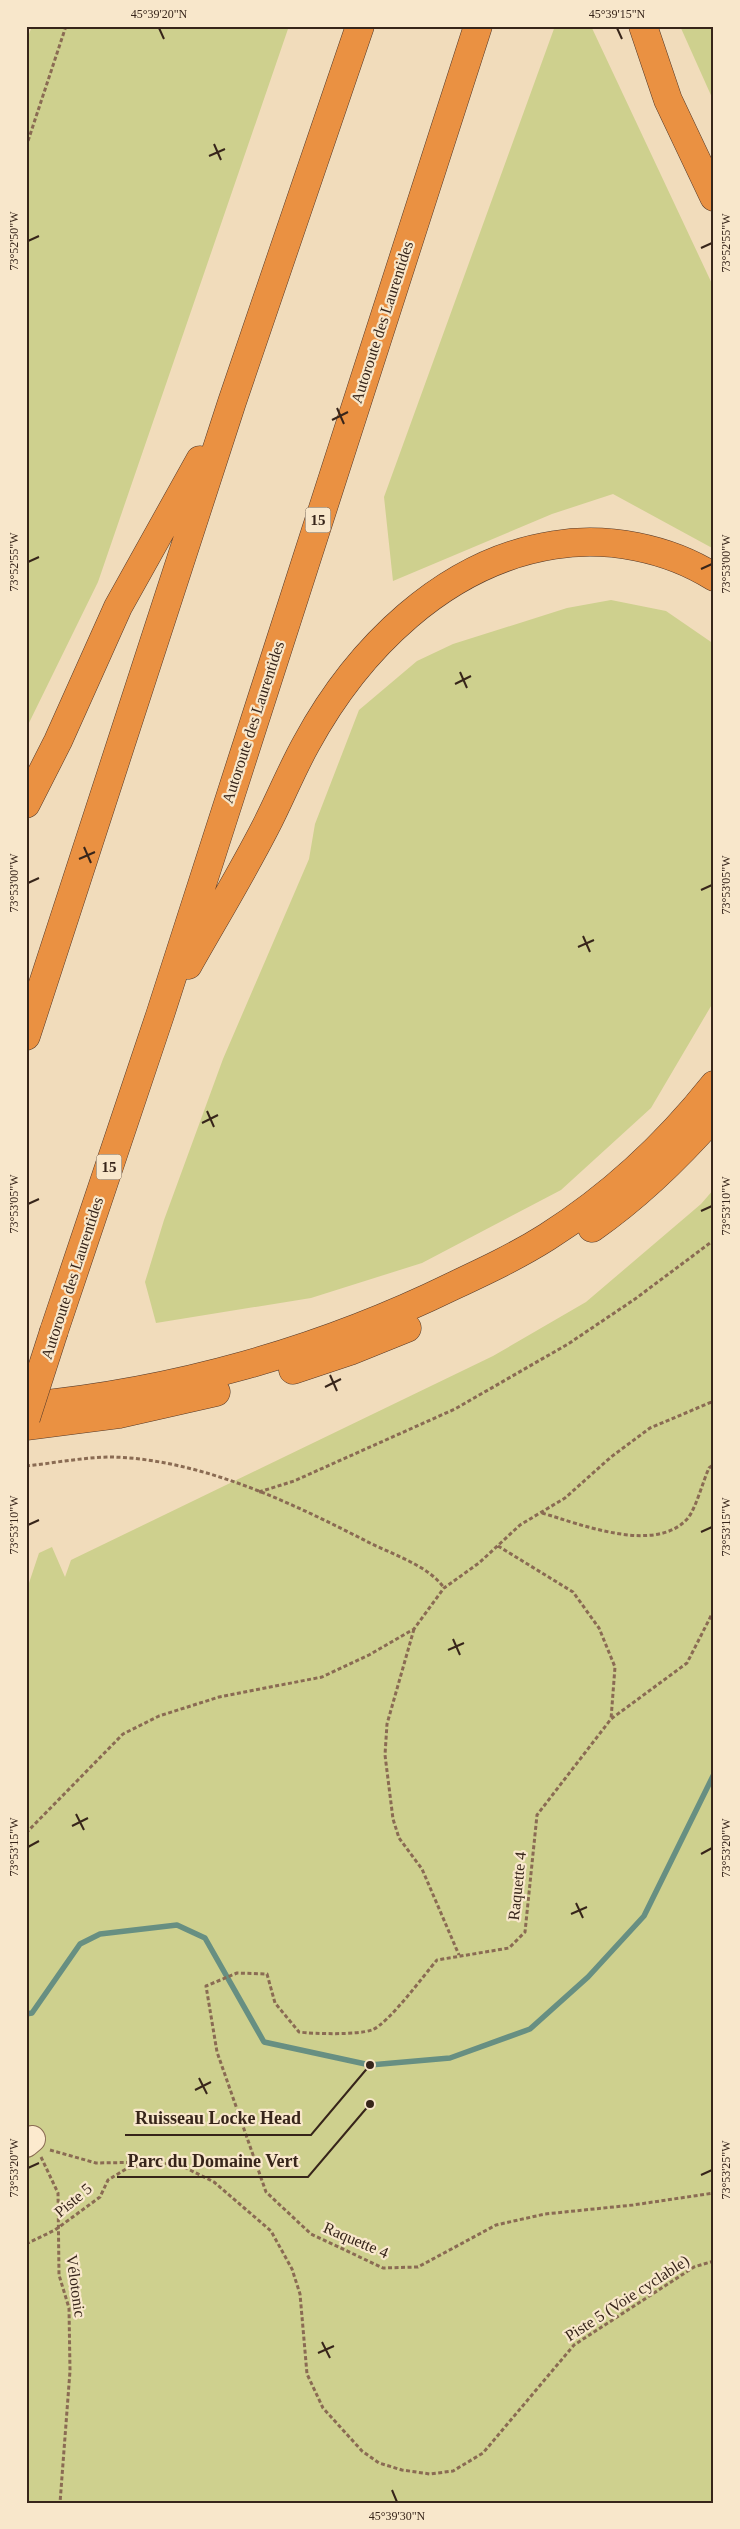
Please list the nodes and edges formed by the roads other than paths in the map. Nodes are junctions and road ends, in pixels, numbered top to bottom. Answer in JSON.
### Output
{"nodes":[{"id":1,"x":360,"y":26,"type":"edge"},
{"id":2,"x":478,"y":26,"type":"edge"},
{"id":3,"x":643,"y":26,"type":"edge"},
{"id":4,"x":714,"y":197,"type":"edge"},
{"id":5,"x":232,"y":402,"type":"junction"},
{"id":6,"x":714,"y":577,"type":"edge"},
{"id":7,"x":26,"y":804,"type":"edge"},
{"id":8,"x":160,"y":1015,"type":"junction"},
{"id":9,"x":26,"y":1036,"type":"edge"},
{"id":10,"x":714,"y":1085,"type":"edge"},
{"id":11,"x":714,"y":1116,"type":"edge"},
{"id":12,"x":26,"y":1406,"type":"edge"},
{"id":13,"x":26,"y":1418,"type":"edge"},
{"id":14,"x":26,"y":1426,"type":"edge"}],
"edges":[{"from":1,"to":5,"type":"highway"},
{"from":2,"to":8,"type":"highway","name":"Autoroute des Laurentides","number":"15"},
{"from":3,"to":4,"type":"highway"},
{"from":5,"to":7,"type":"highway"},
{"from":5,"to":9,"type":"highway"},
{"from":6,"to":8,"type":"highway"},
{"from":8,"to":13,"type":"highway","name":"Autoroute des Laurentides","number":"15","bridge":true},
{"from":10,"to":12,"type":"highway"},
{"from":11,"to":14,"type":"highway"}]}
